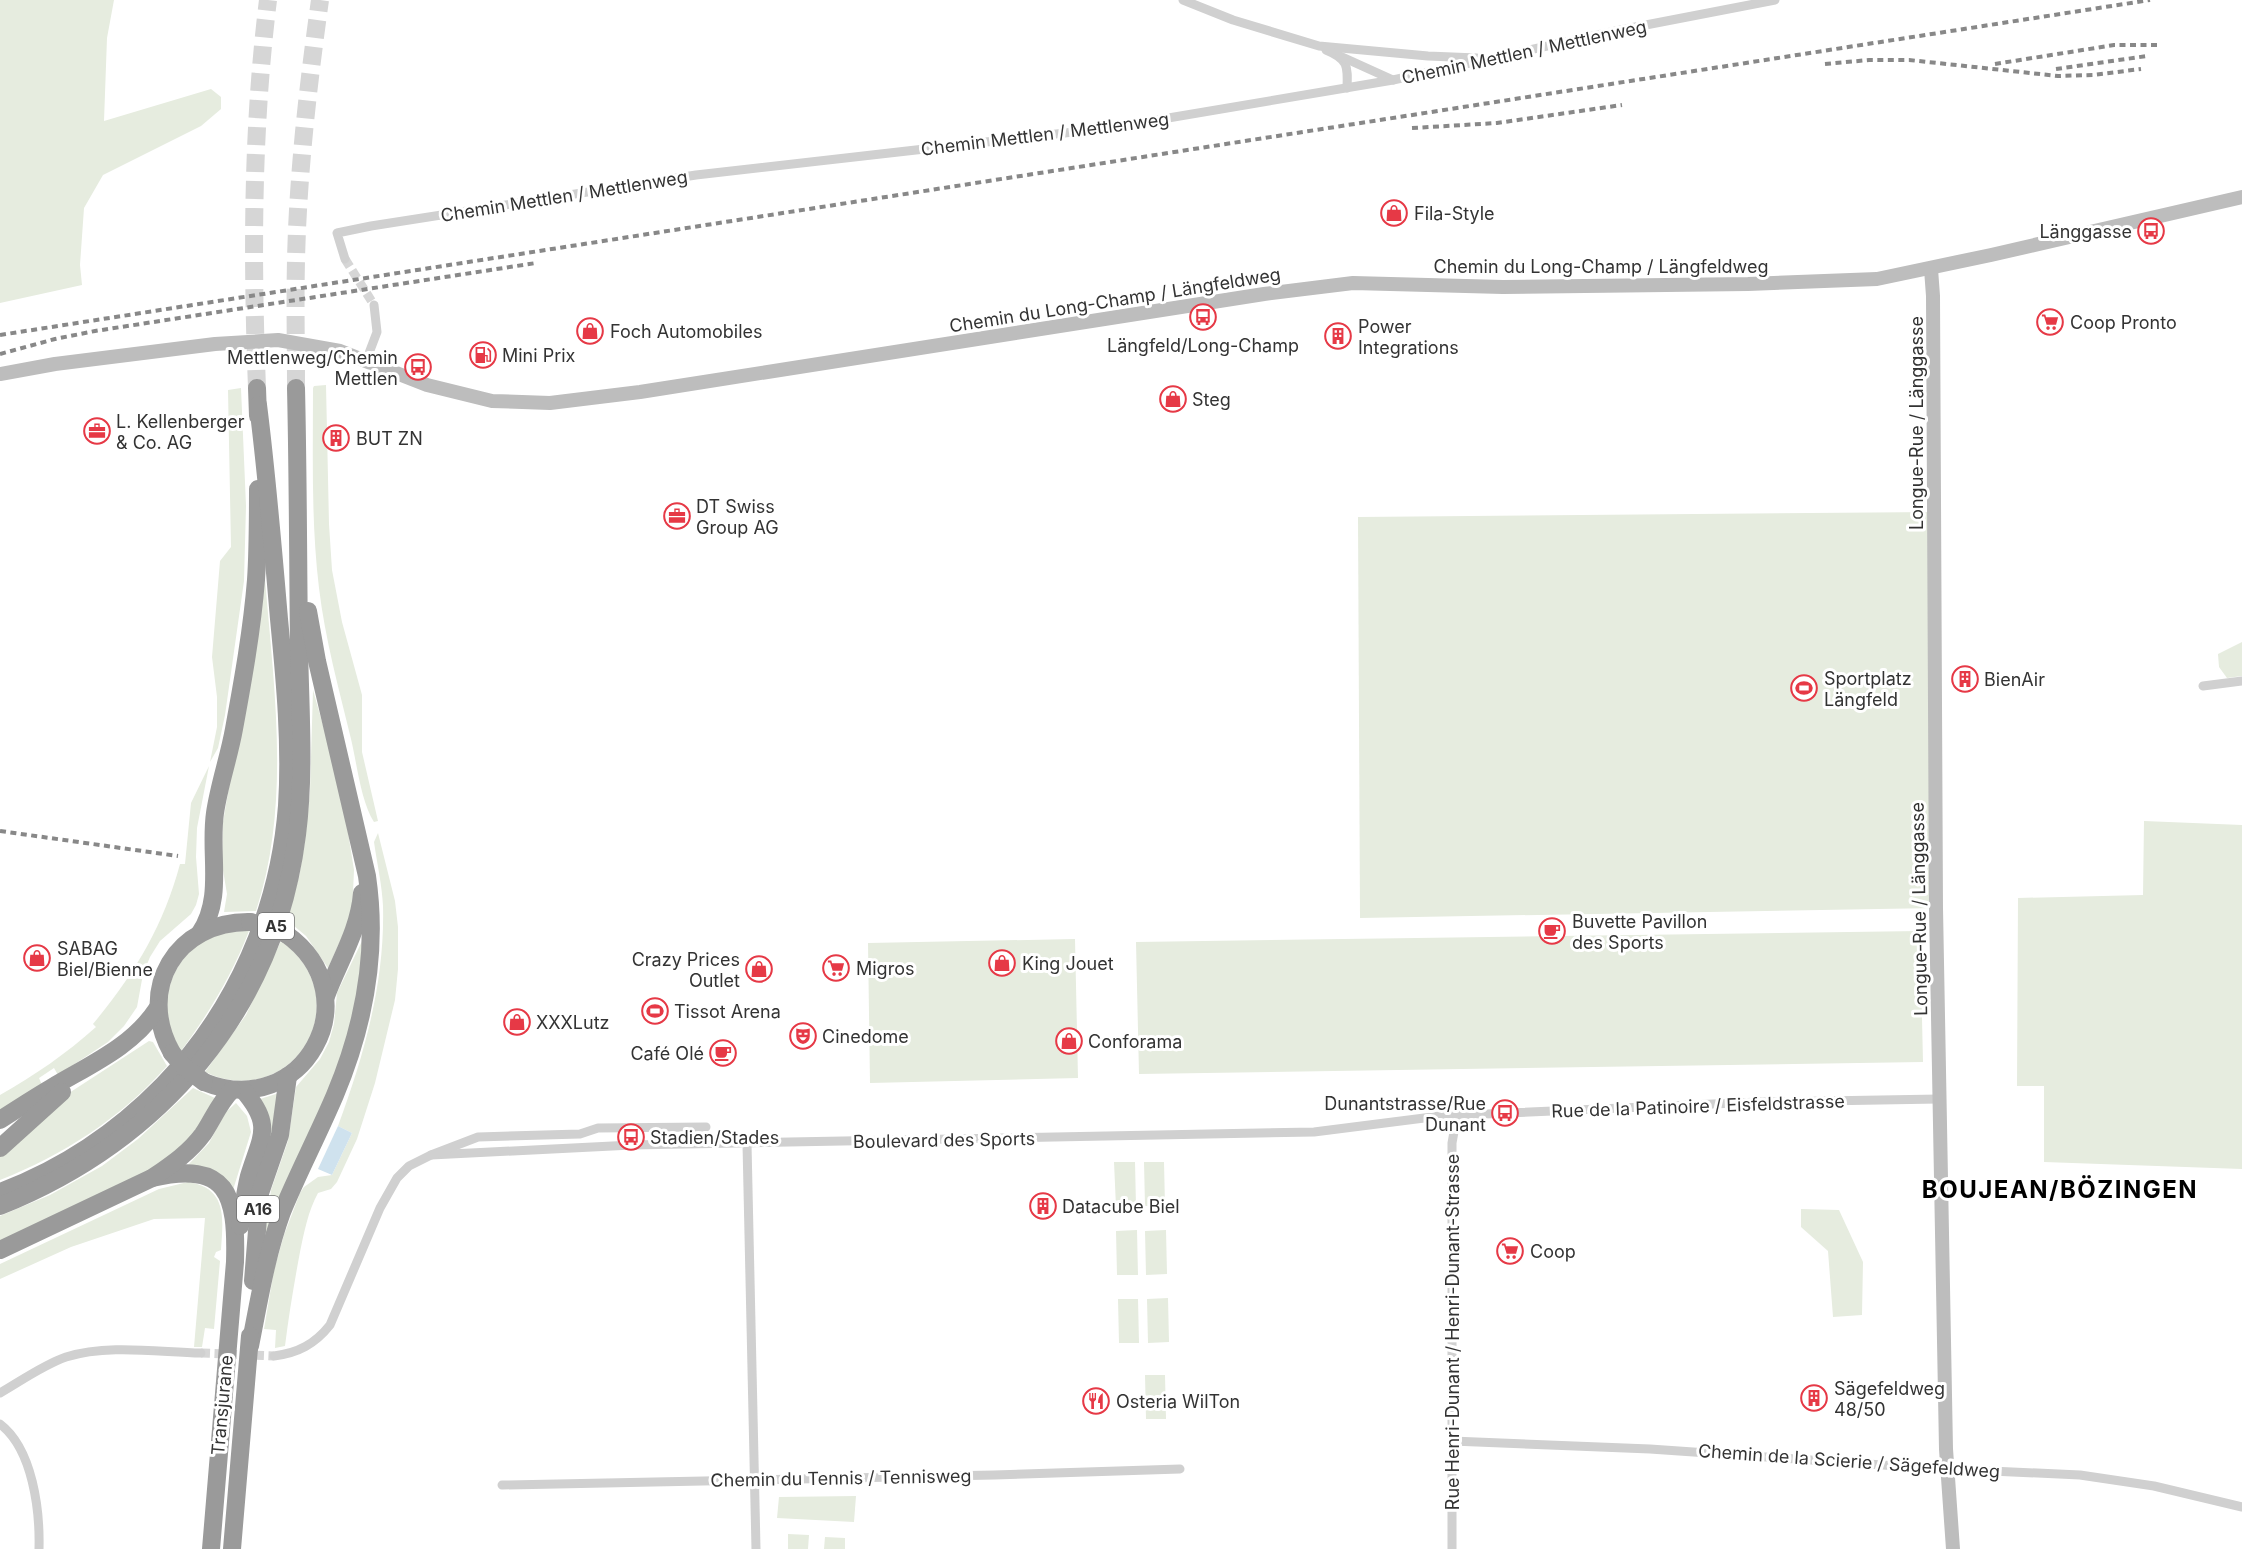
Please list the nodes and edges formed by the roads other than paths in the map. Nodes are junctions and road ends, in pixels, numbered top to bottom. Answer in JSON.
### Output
{"nodes":[{"id":1,"x":1183,"y":0,"type":"edge"},
{"id":2,"x":1210,"y":0,"type":"edge"},
{"id":3,"x":1775,"y":0,"type":"edge"},
{"id":4,"x":1208,"y":10,"type":"junction"},
{"id":5,"x":1319,"y":46,"type":"junction"},
{"id":6,"x":1340,"y":56,"type":"junction"},
{"id":7,"x":1491,"y":59,"type":"junction"},
{"id":8,"x":1393,"y":80,"type":"junction"},
{"id":9,"x":1347,"y":88,"type":"junction"},
{"id":10,"x":2242,"y":197,"type":"edge"},
{"id":11,"x":345,"y":259,"type":"tunnel mouth"},
{"id":12,"x":1931,"y":269,"type":"junction"},
{"id":13,"x":374,"y":305,"type":"tunnel mouth"},
{"id":14,"x":366,"y":361,"type":"junction"},
{"id":15,"x":0,"y":374,"type":"edge"},
{"id":16,"x":296,"y":388,"type":"tunnel mouth"},
{"id":17,"x":299,"y":523,"type":"junction"},
{"id":18,"x":2242,"y":681,"type":"edge"},
{"id":19,"x":2203,"y":686,"type":"dead end"},
{"id":20,"x":359,"y":837,"type":"junction"},
{"id":21,"x":200,"y":933,"type":"junction"},
{"id":22,"x":326,"y":996,"type":"junction"},
{"id":23,"x":157,"y":1009,"type":"junction"},
{"id":24,"x":95,"y":1063,"type":"junction"},
{"id":25,"x":288,"y":1076,"type":"junction"},
{"id":26,"x":238,"y":1090,"type":"junction"},
{"id":27,"x":1939,"y":1099,"type":"junction"},
{"id":28,"x":1457,"y":1115,"type":"junction"},
{"id":29,"x":0,"y":1120,"type":"edge"},
{"id":30,"x":706,"y":1127,"type":"dead end"},
{"id":31,"x":747,"y":1144,"type":"junction"},
{"id":32,"x":0,"y":1148,"type":"edge"},
{"id":33,"x":431,"y":1155,"type":"junction"},
{"id":34,"x":152,"y":1178,"type":"junction"},
{"id":35,"x":0,"y":1192,"type":"edge"},
{"id":36,"x":0,"y":1206,"type":"edge"},
{"id":37,"x":3,"y":1248,"type":"edge"},
{"id":38,"x":235,"y":1262,"type":"junction"},
{"id":39,"x":250,"y":1346,"type":"junction"},
{"id":40,"x":201,"y":1353,"type":"tunnel mouth"},
{"id":41,"x":274,"y":1356,"type":"tunnel mouth"},
{"id":42,"x":0,"y":1393,"type":"edge"},
{"id":43,"x":0,"y":1424,"type":"edge"},
{"id":44,"x":1452,"y":1441,"type":"junction"},
{"id":45,"x":1180,"y":1469,"type":"dead end"},
{"id":46,"x":1948,"y":1469,"type":"junction"},
{"id":47,"x":754,"y":1481,"type":"junction"},
{"id":48,"x":502,"y":1485,"type":"dead end"},
{"id":49,"x":2242,"y":1507,"type":"edge"},
{"id":50,"x":39,"y":1549,"type":"edge"},
{"id":51,"x":211,"y":1549,"type":"edge"},
{"id":52,"x":232,"y":1549,"type":"edge"},
{"id":53,"x":756,"y":1549,"type":"edge"},
{"id":54,"x":1452,"y":1549,"type":"edge"},
{"id":55,"x":1953,"y":1549,"type":"edge"}],
"edges":[{"from":1,"to":4,"type":"street"},
{"from":2,"to":4,"type":"street"},
{"from":3,"to":7,"type":"street","name":"Chemin Mettlen / Mettlenweg"},
{"from":4,"to":5,"type":"street"},
{"from":5,"to":6,"type":"street"},
{"from":5,"to":7,"type":"street"},
{"from":6,"to":8,"type":"street"},
{"from":6,"to":9,"type":"street"},
{"from":7,"to":8,"type":"street","name":"Chemin Mettlen / Mettlenweg"},
{"from":8,"to":9,"type":"street","name":"Chemin Mettlen / Mettlenweg"},
{"from":9,"to":11,"type":"street","name":"Chemin Mettlen / Mettlenweg"},
{"from":10,"to":12,"type":"main road","name":"Chemin du Long-Champ / Längfeldweg"},
{"from":12,"to":14,"type":"main road","name":"Chemin du Long-Champ / Längfeldweg"},
{"from":12,"to":27,"type":"main road","name":"Longue-Rue / Länggasse"},
{"from":13,"to":14,"type":"street"},
{"from":14,"to":15,"type":"main road","name":"Chemin du Long-Champ / Längfeldweg"},
{"from":16,"to":17,"type":"highway","number":"A5"},
{"from":17,"to":20,"type":"highway"},
{"from":17,"to":36,"type":"highway","number":"A5"},
{"from":18,"to":19,"type":"street"},
{"from":20,"to":22,"type":"highway"},
{"from":20,"to":39,"type":"highway"},
{"from":21,"to":22,"type":"highway","bridge":true},
{"from":21,"to":23,"type":"highway"},
{"from":21,"to":35,"type":"highway","number":"A5"},
{"from":22,"to":25,"type":"highway"},
{"from":23,"to":24,"type":"highway"},
{"from":23,"to":26,"type":"highway","bridge":true},
{"from":24,"to":29,"type":"highway"},
{"from":24,"to":32,"type":"highway"},
{"from":25,"to":26,"type":"highway"},
{"from":25,"to":39,"type":"highway","number":"A16"},
{"from":26,"to":34,"type":"highway"},
{"from":26,"to":38,"type":"highway","number":"A16"},
{"from":27,"to":28,"type":"street","name":"Rue de la Patinoire / Eisfeldstrasse"},
{"from":27,"to":46,"type":"main road","name":"Longue-Rue / Länggasse"},
{"from":28,"to":31,"type":"street","name":"Boulevard des Sports"},
{"from":28,"to":44,"type":"street","name":"Rue Henri-Dunant / Henri-Dunant-Strasse"},
{"from":30,"to":33,"type":"street"},
{"from":31,"to":33,"type":"street","name":"Boulevard des Sports"},
{"from":31,"to":47,"type":"street"},
{"from":33,"to":41,"type":"street"},
{"from":34,"to":37,"type":"highway"},
{"from":34,"to":38,"type":"highway"},
{"from":38,"to":51,"type":"highway","name":"Transjurane","number":"A16"},
{"from":39,"to":52,"type":"highway","name":"Transjurane","number":"A16"},
{"from":40,"to":42,"type":"street"},
{"from":43,"to":50,"type":"street"},
{"from":44,"to":46,"type":"street","name":"Chemin de la Scierie / Sägefeldweg"},
{"from":44,"to":54,"type":"street","name":"Rue Henri-Dunant / Henri-Dunant-Strasse"},
{"from":45,"to":47,"type":"street","name":"Chemin du Tennis / Tennisweg"},
{"from":46,"to":49,"type":"street","name":"Chemin de la Scierie / Sägefeldweg"},
{"from":46,"to":55,"type":"main road","name":"Longue-Rue / Länggasse"},
{"from":47,"to":48,"type":"street","name":"Chemin du Tennis / Tennisweg"},
{"from":47,"to":53,"type":"street"}]}
